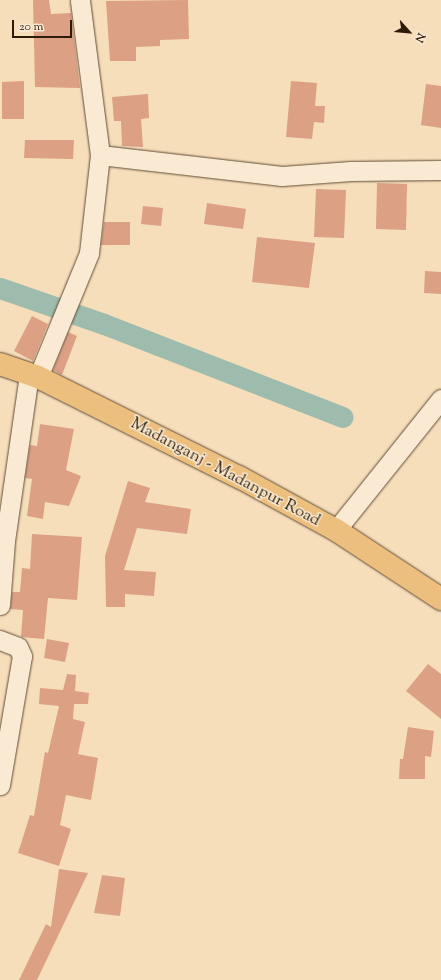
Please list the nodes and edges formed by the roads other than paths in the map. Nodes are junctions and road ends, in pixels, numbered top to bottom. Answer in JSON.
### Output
{"nodes":[{"id":1,"x":80,"y":0,"type":"edge"},
{"id":2,"x":100,"y":155,"type":"junction"},
{"id":3,"x":441,"y":170,"type":"edge"},
{"id":4,"x":0,"y":364,"type":"edge"},
{"id":5,"x":36,"y":372,"type":"junction"},
{"id":6,"x":441,"y":399,"type":"edge"},
{"id":7,"x":336,"y":530,"type":"junction"},
{"id":8,"x":441,"y":599,"type":"edge"},
{"id":9,"x":0,"y":605,"type":"edge"},
{"id":10,"x":0,"y":640,"type":"edge"},
{"id":11,"x":0,"y":785,"type":"edge"}],
"edges":[{"from":1,"to":2,"type":"street"},
{"from":2,"to":3,"type":"street"},
{"from":2,"to":5,"type":"street"},
{"from":4,"to":5,"type":"main road","name":"Madanganj - Madanpur Road"},
{"from":5,"to":7,"type":"main road","name":"Madanganj - Madanpur Road"},
{"from":5,"to":9,"type":"street"},
{"from":6,"to":7,"type":"street"},
{"from":7,"to":8,"type":"main road","name":"Madanganj - Madanpur Road"},
{"from":10,"to":11,"type":"street"}]}
